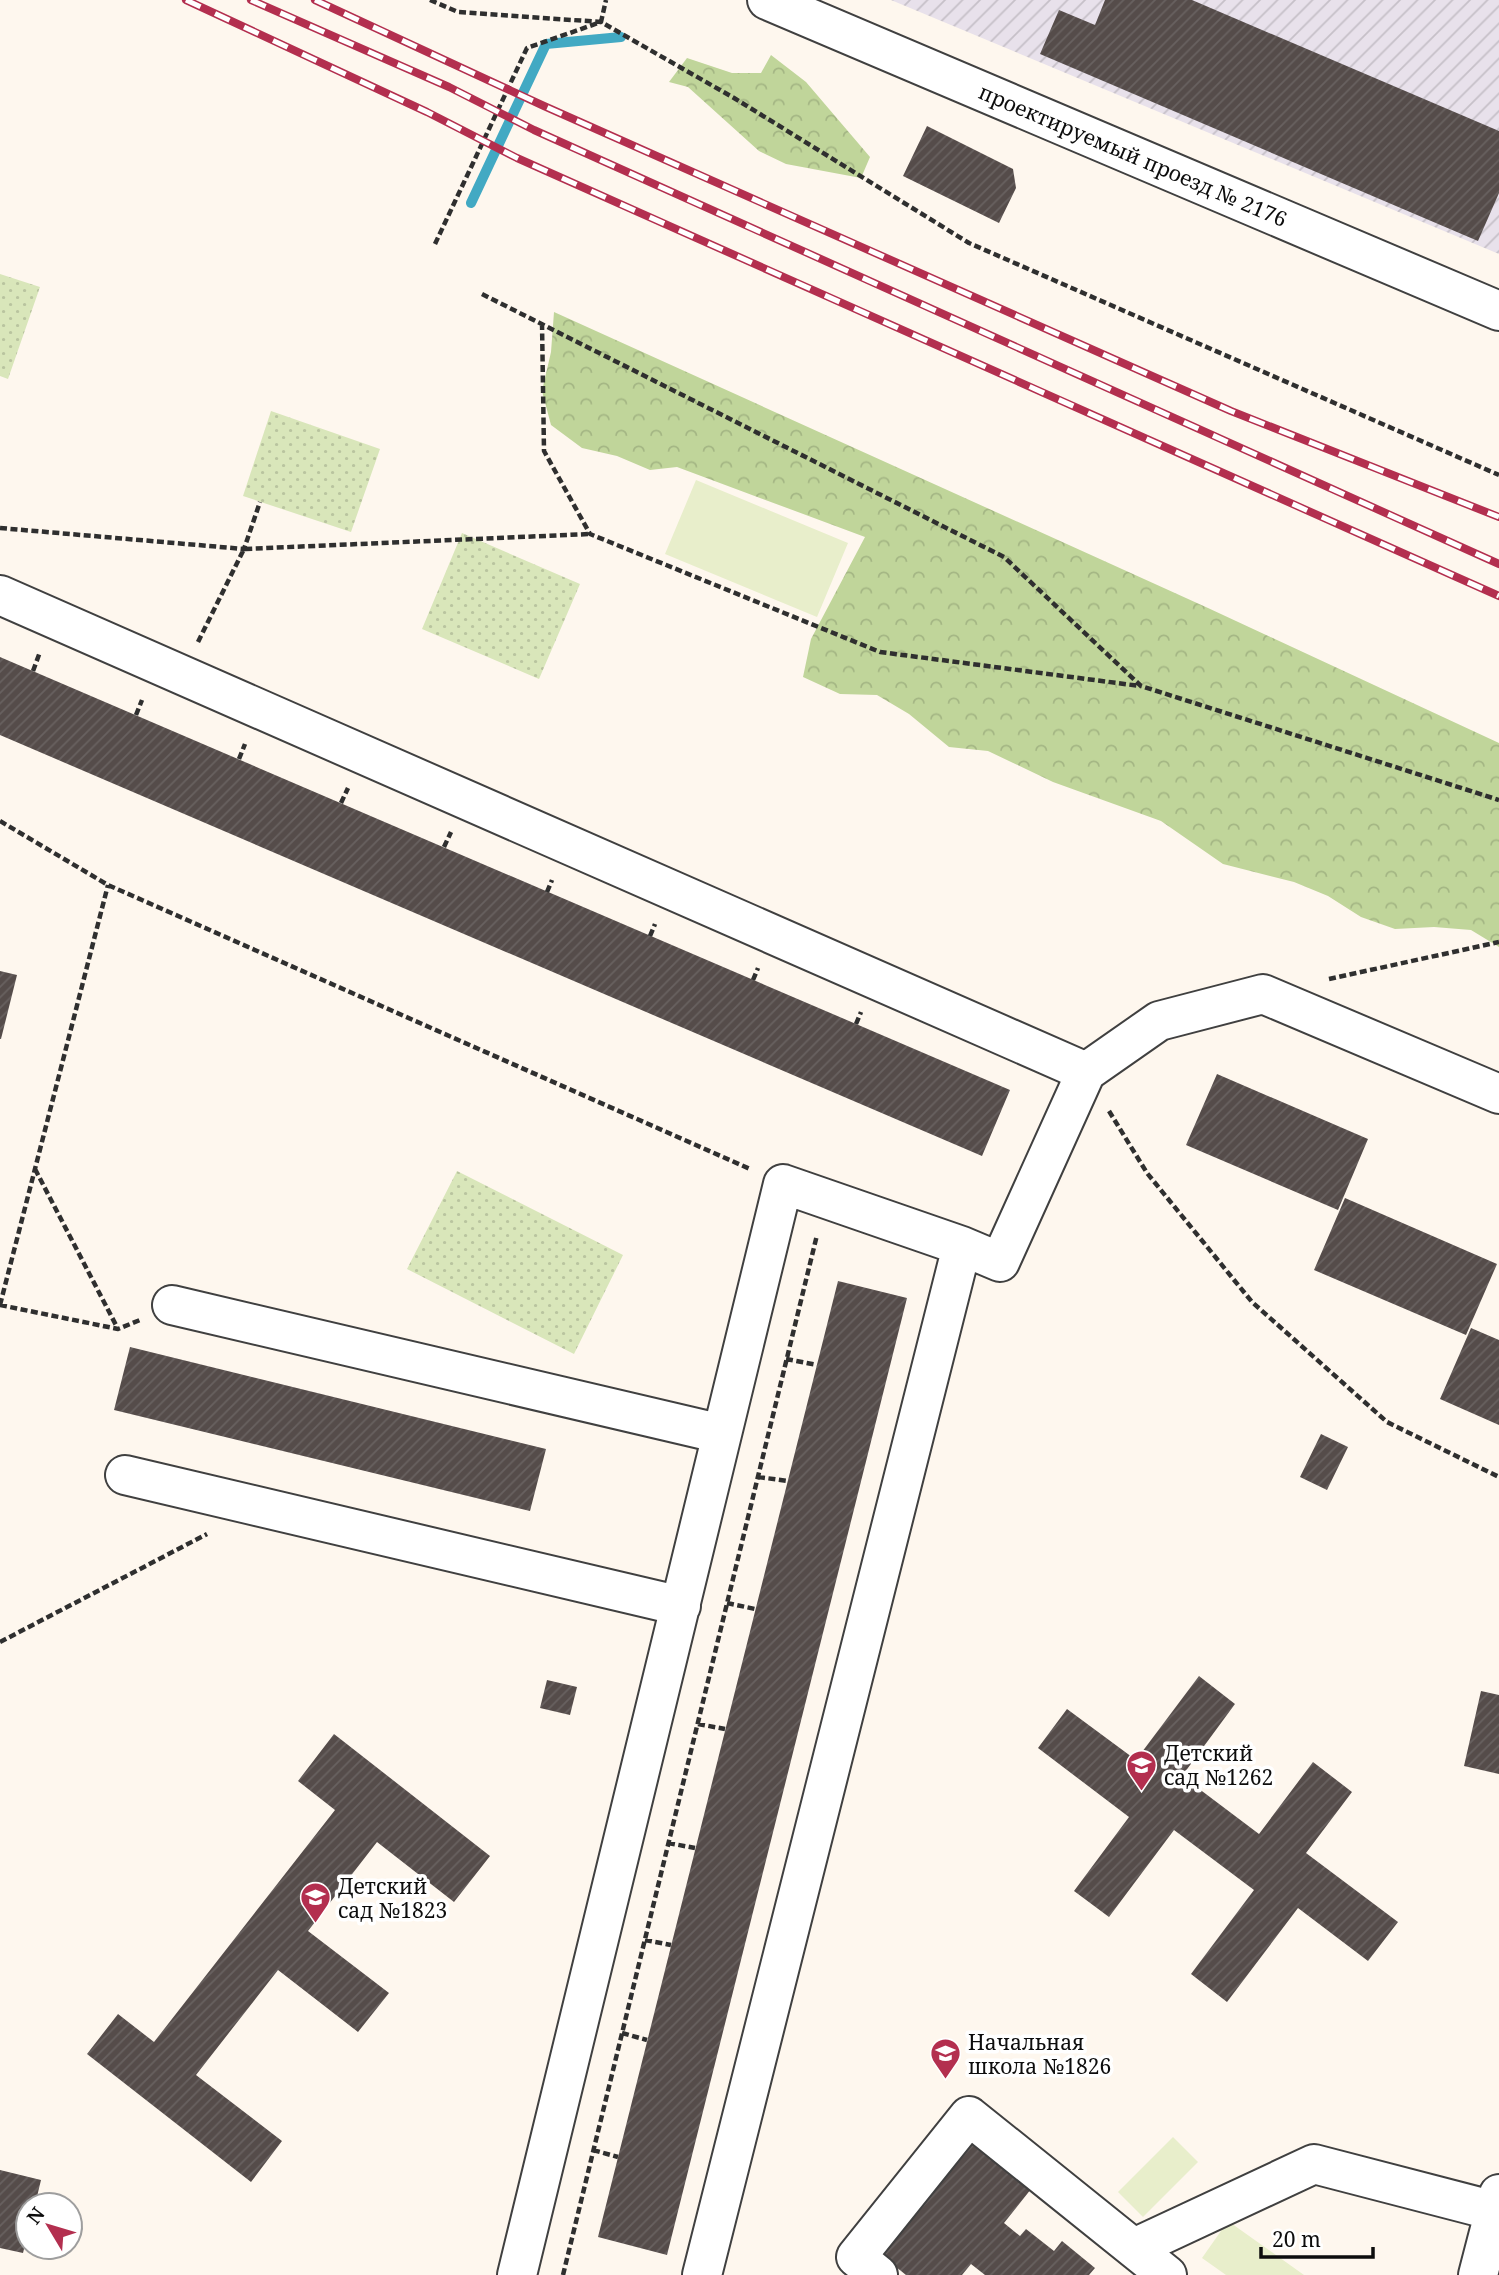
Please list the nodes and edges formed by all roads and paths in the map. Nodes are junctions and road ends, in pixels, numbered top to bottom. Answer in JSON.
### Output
{"nodes":[{"id":1,"x":430,"y":0,"type":"edge"},
{"id":2,"x":606,"y":0,"type":"edge"},
{"id":3,"x":767,"y":0,"type":"edge"},
{"id":4,"x":601,"y":22,"type":"junction"},
{"id":5,"x":435,"y":244,"type":"dead end"},
{"id":6,"x":482,"y":294,"type":"dead end"},
{"id":7,"x":1499,"y":310,"type":"edge"},
{"id":8,"x":542,"y":323,"type":"junction"},
{"id":9,"x":1499,"y":475,"type":"edge"},
{"id":10,"x":260,"y":502,"type":"dead end"},
{"id":11,"x":0,"y":528,"type":"edge"},
{"id":12,"x":590,"y":534,"type":"junction"},
{"id":13,"x":244,"y":549,"type":"junction"},
{"id":14,"x":0,"y":595,"type":"edge"},
{"id":15,"x":182,"y":675,"type":"junction"},
{"id":16,"x":1141,"y":686,"type":"junction"},
{"id":17,"x":1499,"y":800,"type":"edge"},
{"id":18,"x":0,"y":821,"type":"edge"},
{"id":19,"x":107,"y":885,"type":"junction"},
{"id":20,"x":1499,"y":942,"type":"edge"},
{"id":21,"x":1328,"y":979,"type":"dead end"},
{"id":22,"x":1086,"y":1072,"type":"junction"},
{"id":23,"x":1499,"y":1094,"type":"edge"},
{"id":24,"x":34,"y":1170,"type":"junction"},
{"id":25,"x":783,"y":1184,"type":"junction"},
{"id":26,"x":826,"y":1199,"type":"junction"},
{"id":27,"x":962,"y":1246,"type":"junction"},
{"id":28,"x":0,"y":1305,"type":"edge"},
{"id":29,"x":172,"y":1305,"type":"joint"},
{"id":30,"x":118,"y":1329,"type":"junction"},
{"id":31,"x":786,"y":1359,"type":"junction"},
{"id":32,"x":817,"y":1365,"type":"dead end"},
{"id":33,"x":722,"y":1434,"type":"junction"},
{"id":34,"x":125,"y":1475,"type":"dead end"},
{"id":35,"x":758,"y":1477,"type":"junction"},
{"id":36,"x":1499,"y":1477,"type":"edge"},
{"id":37,"x":788,"y":1481,"type":"dead end"},
{"id":38,"x":259,"y":1507,"type":"junction"},
{"id":39,"x":727,"y":1603,"type":"junction"},
{"id":40,"x":681,"y":1606,"type":"junction"},
{"id":41,"x":755,"y":1609,"type":"dead end"},
{"id":42,"x":0,"y":1642,"type":"edge"},
{"id":43,"x":698,"y":1724,"type":"junction"},
{"id":44,"x":725,"y":1729,"type":"dead end"},
{"id":45,"x":668,"y":1843,"type":"junction"},
{"id":46,"x":695,"y":1848,"type":"dead end"},
{"id":47,"x":645,"y":1940,"type":"junction"},
{"id":48,"x":671,"y":1945,"type":"dead end"},
{"id":49,"x":622,"y":2033,"type":"junction"},
{"id":50,"x":647,"y":2040,"type":"dead end"},
{"id":51,"x":593,"y":2150,"type":"junction"},
{"id":52,"x":618,"y":2157,"type":"dead end"},
{"id":53,"x":1497,"y":2202,"type":"edge"},
{"id":54,"x":1134,"y":2248,"type":"junction"},
{"id":55,"x":517,"y":2275,"type":"edge"},
{"id":56,"x":563,"y":2275,"type":"edge"},
{"id":57,"x":702,"y":2275,"type":"edge"},
{"id":58,"x":878,"y":2275,"type":"edge"},
{"id":59,"x":1167,"y":2275,"type":"edge"},
{"id":60,"x":1478,"y":2275,"type":"edge"}],
"edges":[{"from":1,"to":4,"type":"path"},
{"from":2,"to":4,"type":"path"},
{"from":3,"to":7,"type":"street","name":"проектируемый проезд № 2176"},
{"from":4,"to":5,"type":"path"},
{"from":4,"to":9,"type":"path"},
{"from":6,"to":8,"type":"path"},
{"from":8,"to":12,"type":"path"},
{"from":8,"to":16,"type":"path"},
{"from":10,"to":13,"type":"path"},
{"from":11,"to":13,"type":"path"},
{"from":12,"to":13,"type":"path"},
{"from":12,"to":16,"type":"path"},
{"from":13,"to":15,"type":"path"},
{"from":14,"to":15,"type":"street"},
{"from":15,"to":22,"type":"street"},
{"from":16,"to":17,"type":"path"},
{"from":18,"to":19,"type":"path"},
{"from":19,"to":24,"type":"path"},
{"from":19,"to":25,"type":"path"},
{"from":20,"to":21,"type":"path"},
{"from":22,"to":23,"type":"street"},
{"from":22,"to":27,"type":"street"},
{"from":22,"to":36,"type":"path"},
{"from":24,"to":28,"type":"path"},
{"from":24,"to":30,"type":"path"},
{"from":25,"to":26,"type":"street"},
{"from":25,"to":33,"type":"street"},
{"from":26,"to":27,"type":"street"},
{"from":26,"to":31,"type":"path"},
{"from":27,"to":57,"type":"street"},
{"from":28,"to":30,"type":"path"},
{"from":29,"to":30,"type":"path"},
{"from":29,"to":33,"type":"street"},
{"from":31,"to":32,"type":"path"},
{"from":31,"to":35,"type":"path"},
{"from":33,"to":40,"type":"street"},
{"from":34,"to":38,"type":"street"},
{"from":35,"to":37,"type":"path"},
{"from":35,"to":39,"type":"path"},
{"from":38,"to":40,"type":"street"},
{"from":38,"to":42,"type":"path"},
{"from":39,"to":41,"type":"path"},
{"from":39,"to":43,"type":"path"},
{"from":40,"to":55,"type":"street"},
{"from":43,"to":44,"type":"path"},
{"from":43,"to":45,"type":"path"},
{"from":45,"to":46,"type":"path"},
{"from":45,"to":47,"type":"path"},
{"from":47,"to":48,"type":"path"},
{"from":47,"to":49,"type":"path"},
{"from":49,"to":50,"type":"path"},
{"from":49,"to":51,"type":"path"},
{"from":51,"to":52,"type":"path"},
{"from":51,"to":56,"type":"path"},
{"from":53,"to":54,"type":"street"},
{"from":53,"to":60,"type":"street"},
{"from":54,"to":58,"type":"street"},
{"from":54,"to":59,"type":"street"}]}
